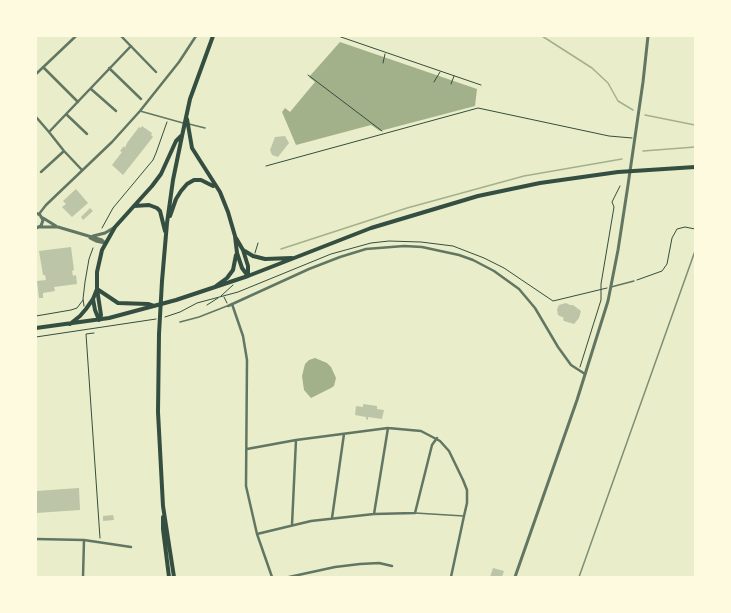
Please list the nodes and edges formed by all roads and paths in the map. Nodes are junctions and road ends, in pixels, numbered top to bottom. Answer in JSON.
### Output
{"nodes":[{"id":1,"x":76,"y":36,"type":"edge"},
{"id":2,"x":121,"y":36,"type":"edge"},
{"id":3,"x":196,"y":36,"type":"edge"},
{"id":4,"x":213,"y":36,"type":"edge"},
{"id":5,"x":338,"y":36,"type":"edge"},
{"id":6,"x":648,"y":36,"type":"edge"},
{"id":7,"x":131,"y":46,"type":"junction"},
{"id":8,"x":386,"y":53,"type":"junction"},
{"id":9,"x":383,"y":63,"type":"dead end"},
{"id":10,"x":43,"y":67,"type":"junction"},
{"id":11,"x":109,"y":68,"type":"junction"},
{"id":12,"x":440,"y":71,"type":"junction"},
{"id":13,"x":156,"y":72,"type":"dead end"},
{"id":14,"x":36,"y":74,"type":"edge"},
{"id":15,"x":308,"y":75,"type":"dead end"},
{"id":16,"x":454,"y":76,"type":"junction"},
{"id":17,"x":434,"y":82,"type":"dead end"},
{"id":18,"x":451,"y":84,"type":"dead end"},
{"id":19,"x":481,"y":85,"type":"dead end"},
{"id":20,"x":91,"y":88,"type":"junction"},
{"id":21,"x":141,"y":98,"type":"dead end"},
{"id":22,"x":78,"y":102,"type":"junction"},
{"id":23,"x":116,"y":111,"type":"dead end"},
{"id":24,"x":140,"y":112,"type":"junction"},
{"id":25,"x":66,"y":114,"type":"junction"},
{"id":26,"x":187,"y":114,"type":"junction"},
{"id":27,"x":36,"y":117,"type":"edge"},
{"id":28,"x":168,"y":119,"type":"junction"},
{"id":29,"x":205,"y":128,"type":"dead end"},
{"id":30,"x":382,"y":131,"type":"dead end"},
{"id":31,"x":49,"y":132,"type":"junction"},
{"id":32,"x":87,"y":134,"type":"dead end"},
{"id":33,"x":182,"y":134,"type":"junction"},
{"id":34,"x":630,"y":138,"type":"dead end"},
{"id":35,"x":64,"y":151,"type":"junction"},
{"id":36,"x":266,"y":166,"type":"dead end"},
{"id":37,"x":695,"y":167,"type":"edge"},
{"id":38,"x":82,"y":170,"type":"junction"},
{"id":39,"x":41,"y":172,"type":"dead end"},
{"id":40,"x":620,"y":186,"type":"dead end"},
{"id":41,"x":215,"y":187,"type":"junction"},
{"id":42,"x":134,"y":206,"type":"junction"},
{"id":43,"x":37,"y":213,"type":"edge"},
{"id":44,"x":43,"y":218,"type":"junction"},
{"id":45,"x":167,"y":223,"type":"junction"},
{"id":46,"x":58,"y":227,"type":"junction"},
{"id":47,"x":115,"y":227,"type":"junction"},
{"id":48,"x":38,"y":228,"type":"edge"},
{"id":49,"x":102,"y":228,"type":"dead end"},
{"id":50,"x":695,"y":229,"type":"edge"},
{"id":51,"x":166,"y":234,"type":"junction"},
{"id":52,"x":85,"y":235,"type":"junction"},
{"id":53,"x":91,"y":236,"type":"junction"},
{"id":54,"x":235,"y":236,"type":"junction"},
{"id":55,"x":105,"y":243,"type":"junction"},
{"id":56,"x":93,"y":248,"type":"dead end"},
{"id":57,"x":243,"y":250,"type":"junction"},
{"id":58,"x":237,"y":253,"type":"junction"},
{"id":59,"x":296,"y":257,"type":"junction"},
{"id":60,"x":248,"y":276,"type":"junction"},
{"id":61,"x":634,"y":280,"type":"joint"},
{"id":62,"x":611,"y":287,"type":"junction"},
{"id":63,"x":97,"y":288,"type":"junction"},
{"id":64,"x":210,"y":289,"type":"junction"},
{"id":65,"x":600,"y":290,"type":"junction"},
{"id":66,"x":83,"y":299,"type":"junction"},
{"id":67,"x":93,"y":299,"type":"junction"},
{"id":68,"x":232,"y":304,"type":"junction"},
{"id":69,"x":154,"y":306,"type":"junction"},
{"id":70,"x":228,"y":306,"type":"junction"},
{"id":71,"x":86,"y":310,"type":"junction"},
{"id":72,"x":36,"y":316,"type":"edge"},
{"id":73,"x":99,"y":320,"type":"junction"},
{"id":74,"x":93,"y":321,"type":"junction"},
{"id":75,"x":180,"y":322,"type":"dead end"},
{"id":76,"x":69,"y":324,"type":"junction"},
{"id":77,"x":36,"y":328,"type":"edge"},
{"id":78,"x":94,"y":333,"type":"dead end"},
{"id":79,"x":36,"y":337,"type":"edge"},
{"id":80,"x":579,"y":371,"type":"junction"},
{"id":81,"x":585,"y":374,"type":"junction"},
{"id":82,"x":388,"y":428,"type":"junction"},
{"id":83,"x":344,"y":434,"type":"junction"},
{"id":84,"x":437,"y":438,"type":"junction"},
{"id":85,"x":296,"y":440,"type":"junction"},
{"id":86,"x":247,"y":449,"type":"junction"},
{"id":87,"x":163,"y":506,"type":"junction"},
{"id":88,"x":416,"y":513,"type":"junction"},
{"id":89,"x":374,"y":514,"type":"junction"},
{"id":90,"x":464,"y":516,"type":"junction"},
{"id":91,"x":332,"y":518,"type":"junction"},
{"id":92,"x":292,"y":525,"type":"junction"},
{"id":93,"x":256,"y":534,"type":"junction"},
{"id":94,"x":36,"y":539,"type":"edge"},
{"id":95,"x":84,"y":540,"type":"junction"},
{"id":96,"x":100,"y":542,"type":"junction"},
{"id":97,"x":131,"y":547,"type":"dead end"},
{"id":98,"x":392,"y":566,"type":"dead end"},
{"id":99,"x":83,"y":577,"type":"edge"},
{"id":100,"x":169,"y":577,"type":"edge"},
{"id":101,"x":174,"y":577,"type":"edge"},
{"id":102,"x":272,"y":577,"type":"edge"},
{"id":103,"x":289,"y":577,"type":"edge"},
{"id":104,"x":451,"y":577,"type":"edge"},
{"id":105,"x":515,"y":577,"type":"edge"}],
"edges":[{"from":1,"to":10,"type":"street"},
{"from":2,"to":7,"type":"street"},
{"from":3,"to":24,"type":"street"},
{"from":4,"to":26,"type":"main road"},
{"from":5,"to":8,"type":"path"},
{"from":6,"to":62,"type":"street"},
{"from":7,"to":11,"type":"street"},
{"from":7,"to":13,"type":"street"},
{"from":8,"to":9,"type":"path"},
{"from":8,"to":12,"type":"path"},
{"from":10,"to":14,"type":"street"},
{"from":10,"to":22,"type":"street"},
{"from":11,"to":20,"type":"street"},
{"from":11,"to":21,"type":"street"},
{"from":12,"to":16,"type":"path"},
{"from":12,"to":17,"type":"path"},
{"from":15,"to":30,"type":"path"},
{"from":16,"to":18,"type":"path"},
{"from":16,"to":19,"type":"path"},
{"from":20,"to":22,"type":"street"},
{"from":20,"to":23,"type":"street"},
{"from":22,"to":25,"type":"street"},
{"from":24,"to":28,"type":"lane"},
{"from":24,"to":38,"type":"street"},
{"from":25,"to":31,"type":"street"},
{"from":25,"to":32,"type":"street"},
{"from":26,"to":33,"type":"main road"},
{"from":26,"to":41,"type":"main road"},
{"from":27,"to":31,"type":"street"},
{"from":28,"to":29,"type":"lane"},
{"from":28,"to":49,"type":"path"},
{"from":31,"to":35,"type":"street"},
{"from":33,"to":42,"type":"main road"},
{"from":33,"to":45,"type":"main road"},
{"from":34,"to":36,"type":"path"},
{"from":35,"to":38,"type":"street"},
{"from":35,"to":39,"type":"street"},
{"from":37,"to":59,"type":"main road"},
{"from":38,"to":43,"type":"street"},
{"from":40,"to":65,"type":"path"},
{"from":41,"to":45,"type":"main road"},
{"from":41,"to":54,"type":"main road"},
{"from":42,"to":47,"type":"main road"},
{"from":42,"to":51,"type":"main road"},
{"from":43,"to":44,"type":"street"},
{"from":44,"to":46,"type":"street"},
{"from":44,"to":48,"type":"street"},
{"from":45,"to":51,"type":"main road"},
{"from":46,"to":48,"type":"street"},
{"from":46,"to":52,"type":"street"},
{"from":47,"to":53,"type":"street"},
{"from":47,"to":55,"type":"main road"},
{"from":50,"to":61,"type":"path"},
{"from":51,"to":87,"type":"main road"},
{"from":52,"to":53,"type":"street"},
{"from":52,"to":55,"type":"street"},
{"from":53,"to":55,"type":"street"},
{"from":54,"to":57,"type":"main road"},
{"from":54,"to":58,"type":"main road"},
{"from":55,"to":63,"type":"main road"},
{"from":56,"to":66,"type":"path"},
{"from":57,"to":59,"type":"main road"},
{"from":57,"to":60,"type":"main road"},
{"from":58,"to":60,"type":"main road"},
{"from":58,"to":64,"type":"main road"},
{"from":59,"to":60,"type":"main road"},
{"from":60,"to":64,"type":"main road"},
{"from":61,"to":62,"type":"lane"},
{"from":62,"to":65,"type":"path"},
{"from":62,"to":81,"type":"street"},
{"from":63,"to":67,"type":"main road"},
{"from":63,"to":69,"type":"main road"},
{"from":63,"to":73,"type":"main road"},
{"from":64,"to":69,"type":"main road"},
{"from":65,"to":70,"type":"path"},
{"from":65,"to":80,"type":"path"},
{"from":66,"to":71,"type":"path"},
{"from":66,"to":72,"type":"path"},
{"from":67,"to":71,"type":"main road"},
{"from":67,"to":73,"type":"main road"},
{"from":68,"to":70,"type":"street"},
{"from":68,"to":80,"type":"street"},
{"from":68,"to":86,"type":"street"},
{"from":69,"to":73,"type":"main road"},
{"from":70,"to":75,"type":"lane"},
{"from":71,"to":76,"type":"main road"},
{"from":73,"to":74,"type":"main road"},
{"from":74,"to":76,"type":"main road"},
{"from":74,"to":79,"type":"path"},
{"from":76,"to":77,"type":"main road"},
{"from":78,"to":96,"type":"path"},
{"from":80,"to":81,"type":"street"},
{"from":81,"to":105,"type":"street"},
{"from":82,"to":83,"type":"street"},
{"from":82,"to":84,"type":"street"},
{"from":82,"to":89,"type":"street"},
{"from":83,"to":85,"type":"street"},
{"from":83,"to":91,"type":"street"},
{"from":84,"to":88,"type":"street"},
{"from":84,"to":90,"type":"street"},
{"from":85,"to":86,"type":"street"},
{"from":85,"to":92,"type":"street"},
{"from":86,"to":93,"type":"street"},
{"from":87,"to":100,"type":"main road"},
{"from":87,"to":101,"type":"main road"},
{"from":88,"to":89,"type":"street"},
{"from":88,"to":90,"type":"lane"},
{"from":89,"to":91,"type":"street"},
{"from":90,"to":104,"type":"street"},
{"from":91,"to":92,"type":"street"},
{"from":92,"to":93,"type":"street"},
{"from":93,"to":102,"type":"street"},
{"from":94,"to":95,"type":"street"},
{"from":95,"to":96,"type":"street"},
{"from":95,"to":99,"type":"street"},
{"from":96,"to":97,"type":"street"},
{"from":98,"to":103,"type":"street"}]}
